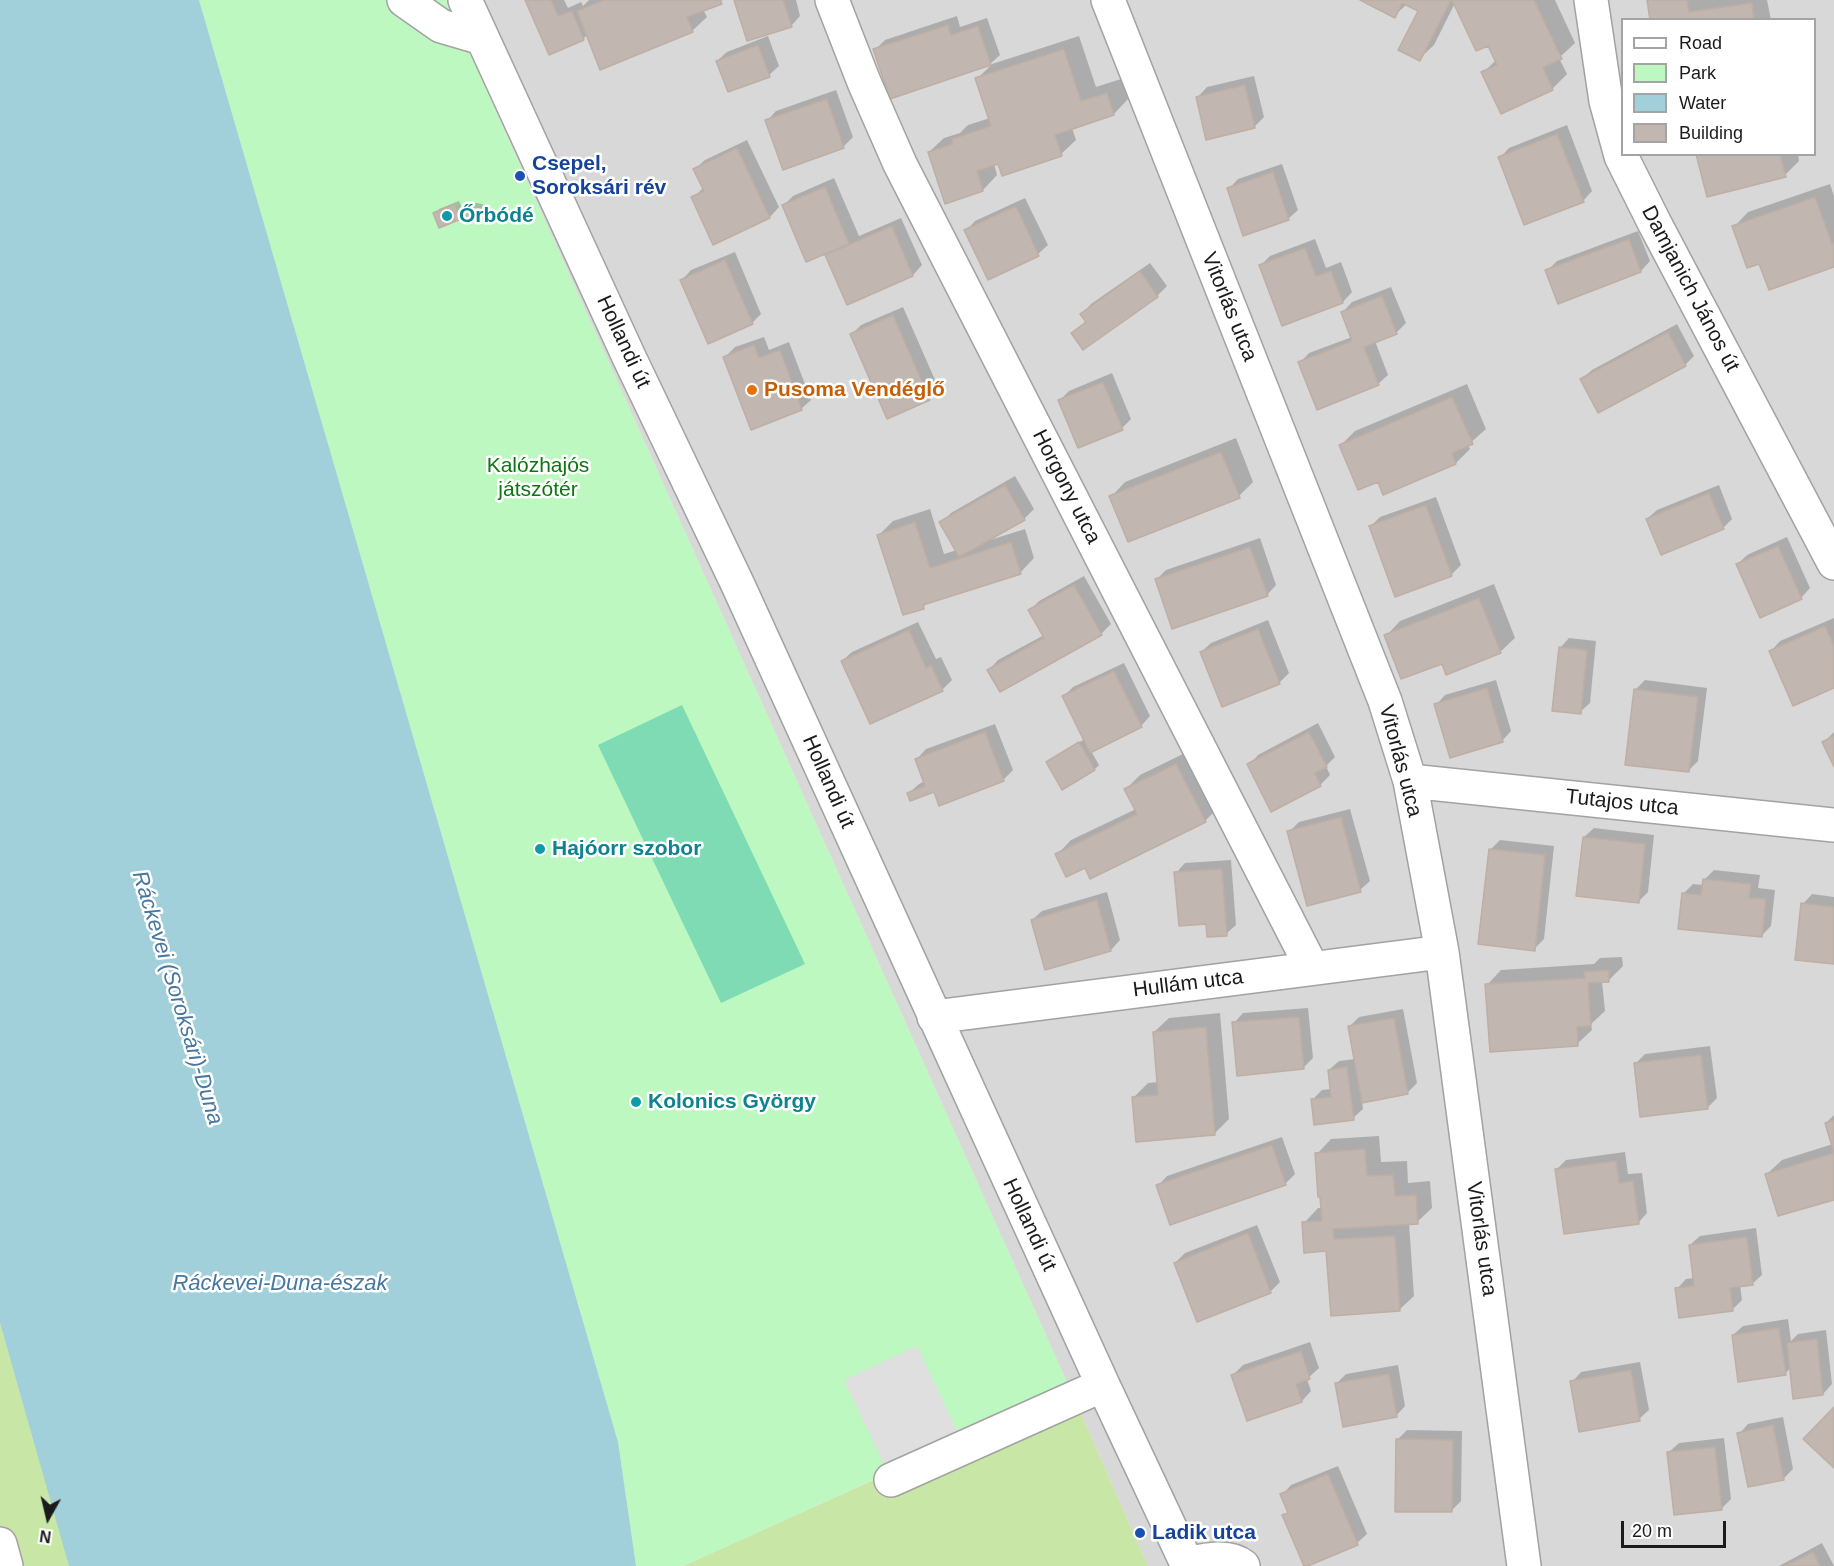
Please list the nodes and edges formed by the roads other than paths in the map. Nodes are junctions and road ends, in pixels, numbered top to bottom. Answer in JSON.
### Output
{"nodes":[{"id":1,"x":404,"y":0,"type":"edge"},
{"id":2,"x":465,"y":0,"type":"edge"},
{"id":3,"x":832,"y":0,"type":"edge"},
{"id":4,"x":1107,"y":0,"type":"edge"},
{"id":5,"x":1591,"y":0,"type":"edge"},
{"id":6,"x":482,"y":38,"type":"junction"},
{"id":7,"x":1834,"y":563,"type":"edge"},
{"id":8,"x":1410,"y":781,"type":"junction"},
{"id":9,"x":1834,"y":825,"type":"edge"},
{"id":10,"x":1442,"y":952,"type":"junction"},
{"id":11,"x":1312,"y":968,"type":"junction"},
{"id":12,"x":934,"y":1017,"type":"junction"},
{"id":13,"x":1103,"y":1385,"type":"junction"},
{"id":14,"x":891,"y":1480,"type":"dead end"},
{"id":15,"x":0,"y":1544,"type":"edge"},
{"id":16,"x":1188,"y":1565,"type":"edge"},
{"id":17,"x":6,"y":1566,"type":"edge"},
{"id":18,"x":1243,"y":1566,"type":"edge"},
{"id":19,"x":1524,"y":1566,"type":"edge"}],
"edges":[{"from":1,"to":6,"type":"street"},
{"from":2,"to":6,"type":"street","name":"Hollandi út"},
{"from":3,"to":11,"type":"street","name":"Horgony utca"},
{"from":4,"to":8,"type":"street","name":"Vitorlás utca"},
{"from":5,"to":7,"type":"street","name":"Damjanich János út"},
{"from":6,"to":12,"type":"street","name":"Hollandi út"},
{"from":8,"to":9,"type":"street","name":"Tutajos utca"},
{"from":8,"to":10,"type":"street","name":"Vitorlás utca"},
{"from":10,"to":11,"type":"street","name":"Hullám utca"},
{"from":10,"to":19,"type":"street","name":"Vitorlás utca"},
{"from":11,"to":12,"type":"street","name":"Hullám utca"},
{"from":12,"to":13,"type":"street","name":"Hollandi út"},
{"from":13,"to":14,"type":"street"},
{"from":13,"to":16,"type":"street","name":"Hollandi út"},
{"from":15,"to":17,"type":"street"},
{"from":16,"to":18,"type":"street"}]}
